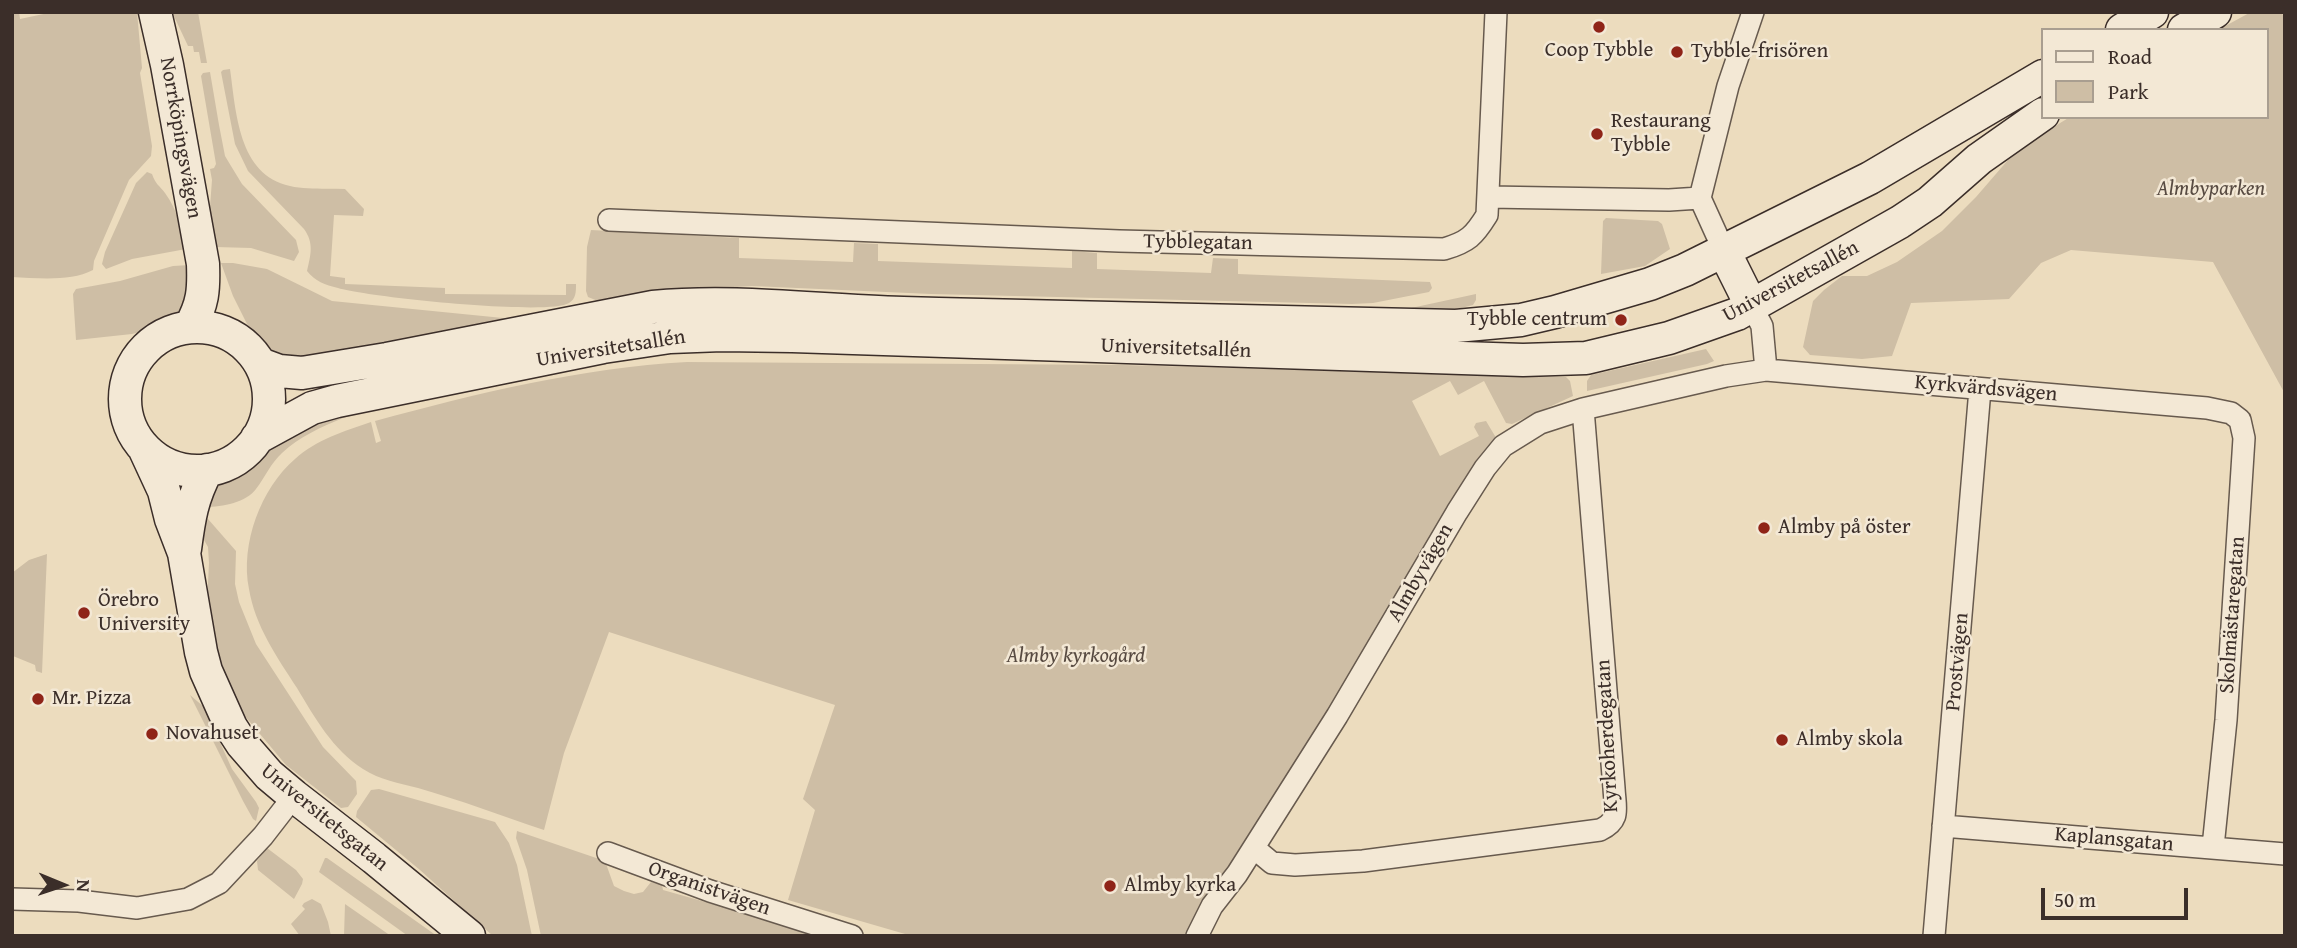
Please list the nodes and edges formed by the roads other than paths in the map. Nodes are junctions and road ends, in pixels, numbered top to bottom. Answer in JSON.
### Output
{"nodes":[{"id":1,"x":155,"y":12,"type":"edge"},
{"id":2,"x":1496,"y":12,"type":"edge"},
{"id":3,"x":1753,"y":12,"type":"edge"},
{"id":4,"x":2152,"y":12,"type":"edge"},
{"id":5,"x":2215,"y":12,"type":"edge"},
{"id":6,"x":2125,"y":28,"type":"edge"},
{"id":7,"x":2187,"y":28,"type":"edge"},
{"id":8,"x":2042,"y":77,"type":"edge"},
{"id":9,"x":2042,"y":115,"type":"edge"},
{"id":10,"x":1489,"y":197,"type":"junction"},
{"id":11,"x":1700,"y":198,"type":"junction"},
{"id":12,"x":609,"y":219,"type":"dead end"},
{"id":13,"x":1724,"y":251,"type":"junction"},
{"id":14,"x":203,"y":264,"type":"junction"},
{"id":15,"x":1751,"y":305,"type":"junction"},
{"id":16,"x":190,"y":327,"type":"junction"},
{"id":17,"x":237,"y":339,"type":"junction"},
{"id":18,"x":260,"y":363,"type":"junction"},
{"id":19,"x":1766,"y":369,"type":"junction"},
{"id":20,"x":1980,"y":389,"type":"junction"},
{"id":21,"x":2207,"y":408,"type":"joint"},
{"id":22,"x":1583,"y":409,"type":"junction"},
{"id":23,"x":257,"y":438,"type":"junction"},
{"id":24,"x":145,"y":450,"type":"junction"},
{"id":25,"x":208,"y":470,"type":"junction"},
{"id":26,"x":184,"y":553,"type":"junction"},
{"id":27,"x":294,"y":796,"type":"junction"},
{"id":28,"x":1944,"y":826,"type":"junction"},
{"id":29,"x":2213,"y":847,"type":"junction"},
{"id":30,"x":1254,"y":848,"type":"junction"},
{"id":31,"x":608,"y":853,"type":"dead end"},
{"id":32,"x":2285,"y":854,"type":"edge"},
{"id":33,"x":12,"y":900,"type":"edge"},
{"id":34,"x":469,"y":936,"type":"edge"},
{"id":35,"x":852,"y":936,"type":"edge"},
{"id":36,"x":1197,"y":936,"type":"edge"},
{"id":37,"x":1934,"y":936,"type":"edge"}],
"edges":[{"from":1,"to":14,"type":"main road","name":"Norrköpingsvägen"},
{"from":2,"to":10,"type":"street","name":"Tybblegatan"},
{"from":3,"to":11,"type":"street"},
{"from":4,"to":6,"type":"main road"},
{"from":5,"to":7,"type":"main road"},
{"from":8,"to":13,"type":"main road","name":"Universitetsallén"},
{"from":9,"to":15,"type":"main road","name":"Universitetsallén"},
{"from":10,"to":11,"type":"street"},
{"from":10,"to":12,"type":"street","name":"Tybblegatan"},
{"from":11,"to":13,"type":"street"},
{"from":13,"to":15,"type":"main road"},
{"from":13,"to":18,"type":"main road","name":"Universitetsallén"},
{"from":14,"to":16,"type":"main road","name":"Norrköpingsvägen"},
{"from":14,"to":17,"type":"main road","name":"Norrköpingsvägen"},
{"from":15,"to":19,"type":"street"},
{"from":15,"to":23,"type":"main road","name":"Universitetsallén"},
{"from":16,"to":17,"type":"main road"},
{"from":16,"to":24,"type":"main road"},
{"from":17,"to":18,"type":"main road"},
{"from":18,"to":23,"type":"main road"},
{"from":19,"to":20,"type":"street","name":"Kyrkvärdsvägen"},
{"from":19,"to":22,"type":"street","name":"Almbyvägen"},
{"from":20,"to":21,"type":"street","name":"Kyrkvärdsvägen"},
{"from":20,"to":28,"type":"street","name":"Prostvägen"},
{"from":21,"to":29,"type":"street","name":"Skolmästaregatan"},
{"from":22,"to":30,"type":"street","name":"Almbyvägen"},
{"from":22,"to":30,"type":"street","name":"Kyrkoherdegatan"},
{"from":23,"to":25,"type":"main road"},
{"from":24,"to":25,"type":"main road"},
{"from":24,"to":26,"type":"main road","name":"Universitetsgatan"},
{"from":25,"to":26,"type":"main road","name":"Universitetsgatan"},
{"from":26,"to":27,"type":"main road","name":"Universitetsgatan"},
{"from":27,"to":33,"type":"street"},
{"from":27,"to":34,"type":"main road","name":"Universitetsgatan"},
{"from":28,"to":29,"type":"street","name":"Kaplansgatan"},
{"from":28,"to":37,"type":"street","name":"Prostvägen"},
{"from":29,"to":32,"type":"street","name":"Kaplansgatan"},
{"from":30,"to":36,"type":"street","name":"Almbyvägen"},
{"from":31,"to":35,"type":"street","name":"Organistvägen"}]}
